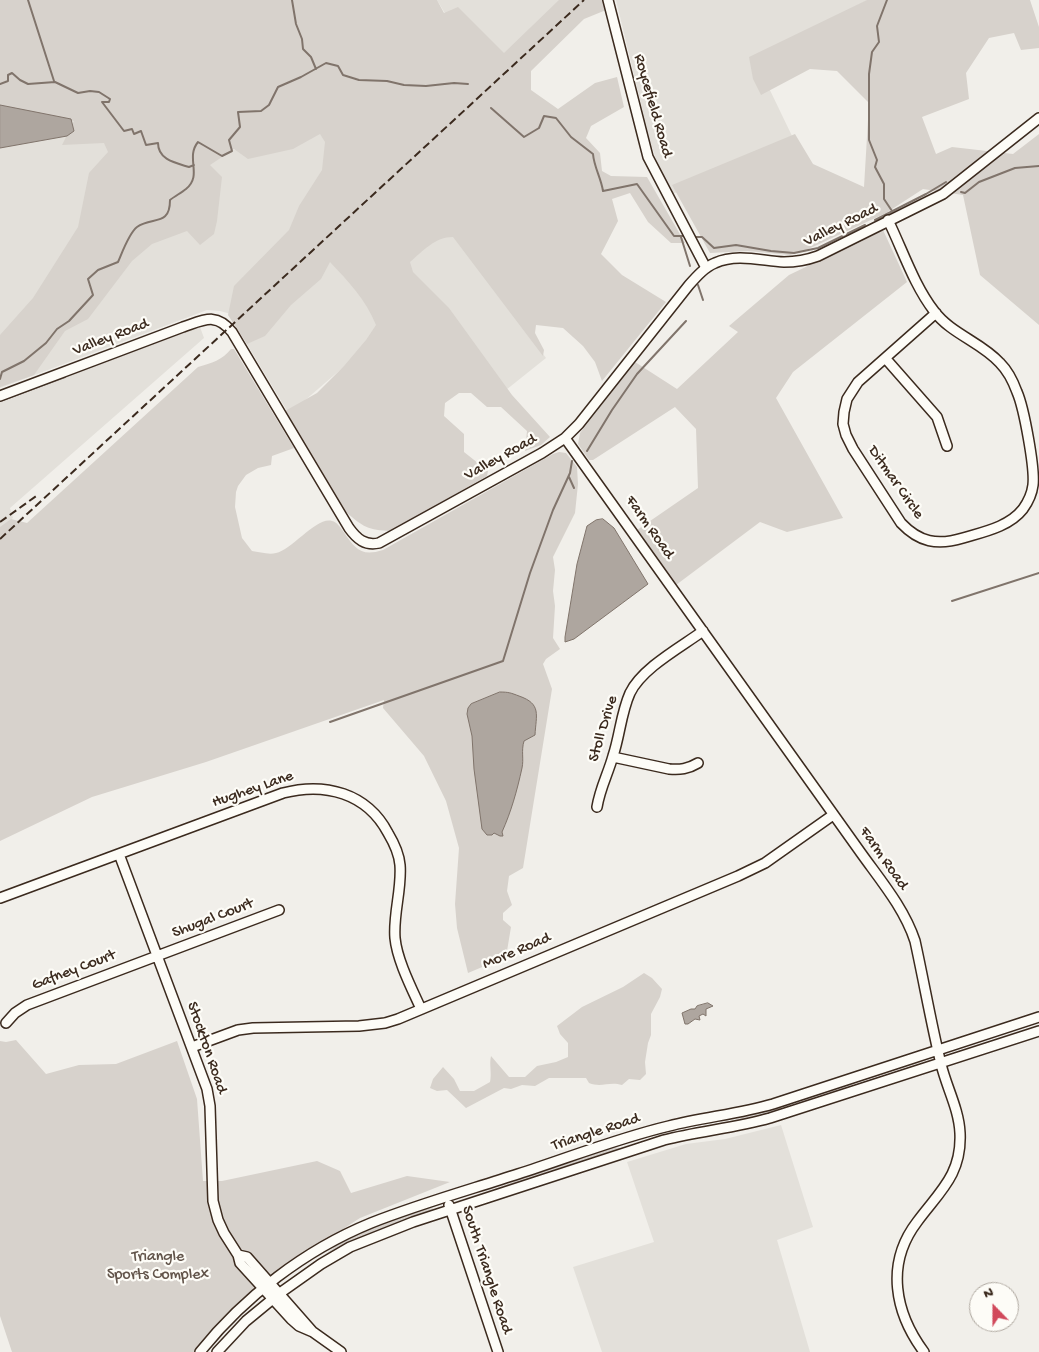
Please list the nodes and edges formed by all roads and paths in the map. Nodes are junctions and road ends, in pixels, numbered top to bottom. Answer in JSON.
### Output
{"nodes":[{"id":1,"x":608,"y":0,"type":"edge"},
{"id":2,"x":1039,"y":118,"type":"edge"},
{"id":3,"x":888,"y":220,"type":"junction"},
{"id":4,"x":706,"y":268,"type":"junction"},
{"id":5,"x":936,"y":314,"type":"junction"},
{"id":6,"x":886,"y":359,"type":"junction"},
{"id":7,"x":0,"y":396,"type":"edge"},
{"id":8,"x":565,"y":438,"type":"junction"},
{"id":9,"x":947,"y":446,"type":"dead end"},
{"id":10,"x":703,"y":631,"type":"junction"},
{"id":11,"x":613,"y":756,"type":"junction"},
{"id":12,"x":698,"y":763,"type":"dead end"},
{"id":13,"x":597,"y":807,"type":"dead end"},
{"id":14,"x":833,"y":815,"type":"junction"},
{"id":15,"x":119,"y":854,"type":"junction"},
{"id":16,"x":0,"y":898,"type":"edge"},
{"id":17,"x":279,"y":910,"type":"dead end"},
{"id":18,"x":157,"y":956,"type":"junction"},
{"id":19,"x":421,"y":1009,"type":"junction"},
{"id":20,"x":1039,"y":1018,"type":"edge"},
{"id":21,"x":6,"y":1023,"type":"dead end"},
{"id":22,"x":1039,"y":1031,"type":"edge"},
{"id":23,"x":192,"y":1047,"type":"junction"},
{"id":24,"x":938,"y":1051,"type":"junction"},
{"id":25,"x":941,"y":1064,"type":"junction"},
{"id":26,"x":446,"y":1197,"type":"junction"},
{"id":27,"x":450,"y":1210,"type":"junction"},
{"id":28,"x":238,"y":1255,"type":"junction"},
{"id":29,"x":270,"y":1283,"type":"junction"},
{"id":30,"x":263,"y":1289,"type":"junction"},
{"id":31,"x":280,"y":1292,"type":"junction"},
{"id":32,"x":271,"y":1299,"type":"junction"},
{"id":33,"x":313,"y":1332,"type":"junction"},
{"id":34,"x":200,"y":1352,"type":"edge"},
{"id":35,"x":217,"y":1352,"type":"edge"},
{"id":36,"x":341,"y":1352,"type":"edge"},
{"id":37,"x":498,"y":1352,"type":"edge"},
{"id":38,"x":924,"y":1352,"type":"edge"}],
"edges":[{"from":1,"to":4,"type":"street","name":"Roycefield Road"},
{"from":2,"to":3,"type":"street","name":"Valley Road"},
{"from":3,"to":4,"type":"street","name":"Valley Road"},
{"from":3,"to":5,"type":"street","name":"Ditmar Circle"},
{"from":4,"to":8,"type":"street","name":"Valley Road"},
{"from":5,"to":6,"type":"street","name":"Ditmar Circle"},
{"from":5,"to":6,"type":"street","name":"Ditmar Circle"},
{"from":6,"to":9,"type":"street"},
{"from":7,"to":8,"type":"street","name":"Valley Road"},
{"from":8,"to":10,"type":"street","name":"Farm Road"},
{"from":10,"to":11,"type":"street","name":"Stoll Drive"},
{"from":10,"to":14,"type":"street","name":"Farm Road"},
{"from":11,"to":12,"type":"street"},
{"from":11,"to":13,"type":"street","name":"Stoll Drive"},
{"from":14,"to":19,"type":"street","name":"More Road"},
{"from":14,"to":24,"type":"street","name":"Farm Road"},
{"from":15,"to":16,"type":"street","name":"Hughey Lane"},
{"from":15,"to":18,"type":"street","name":"Stockton Road"},
{"from":15,"to":19,"type":"street","name":"Hughey Lane"},
{"from":17,"to":18,"type":"street","name":"Shugal Court"},
{"from":18,"to":21,"type":"street","name":"Gafney Court"},
{"from":18,"to":23,"type":"street","name":"Stockton Road"},
{"from":19,"to":23,"type":"street","name":"More Road"},
{"from":20,"to":24,"type":"street","name":"Triangle Road"},
{"from":22,"to":25,"type":"street","name":"Triangle Road"},
{"from":23,"to":28,"type":"street","name":"Stockton Road"},
{"from":24,"to":25,"type":"street","name":"Farm Road"},
{"from":24,"to":26,"type":"street","name":"Triangle Road"},
{"from":25,"to":27,"type":"street","name":"Triangle Road"},
{"from":25,"to":38,"type":"street","name":"Farm Road"},
{"from":26,"to":27,"type":"street","name":"South Triangle Road"},
{"from":26,"to":29,"type":"street","name":"Triangle Road"},
{"from":27,"to":31,"type":"street","name":"Triangle Road"},
{"from":27,"to":37,"type":"street","name":"South Triangle Road"},
{"from":28,"to":29,"type":"street","name":"Stockton Road"},
{"from":28,"to":30,"type":"street","name":"Stockton Road"},
{"from":29,"to":30,"type":"street","name":"Triangle Road"},
{"from":29,"to":31,"type":"street","name":"Stockton Road"},
{"from":30,"to":32,"type":"street","name":"Stockton Road"},
{"from":30,"to":34,"type":"street","name":"Triangle Road"},
{"from":31,"to":32,"type":"street","name":"Triangle Road"},
{"from":31,"to":33,"type":"street","name":"Stockton Road"},
{"from":32,"to":33,"type":"street","name":"Stockton Road"},
{"from":32,"to":35,"type":"street","name":"Triangle Road"},
{"from":33,"to":36,"type":"street","name":"Stockton Road"}]}
